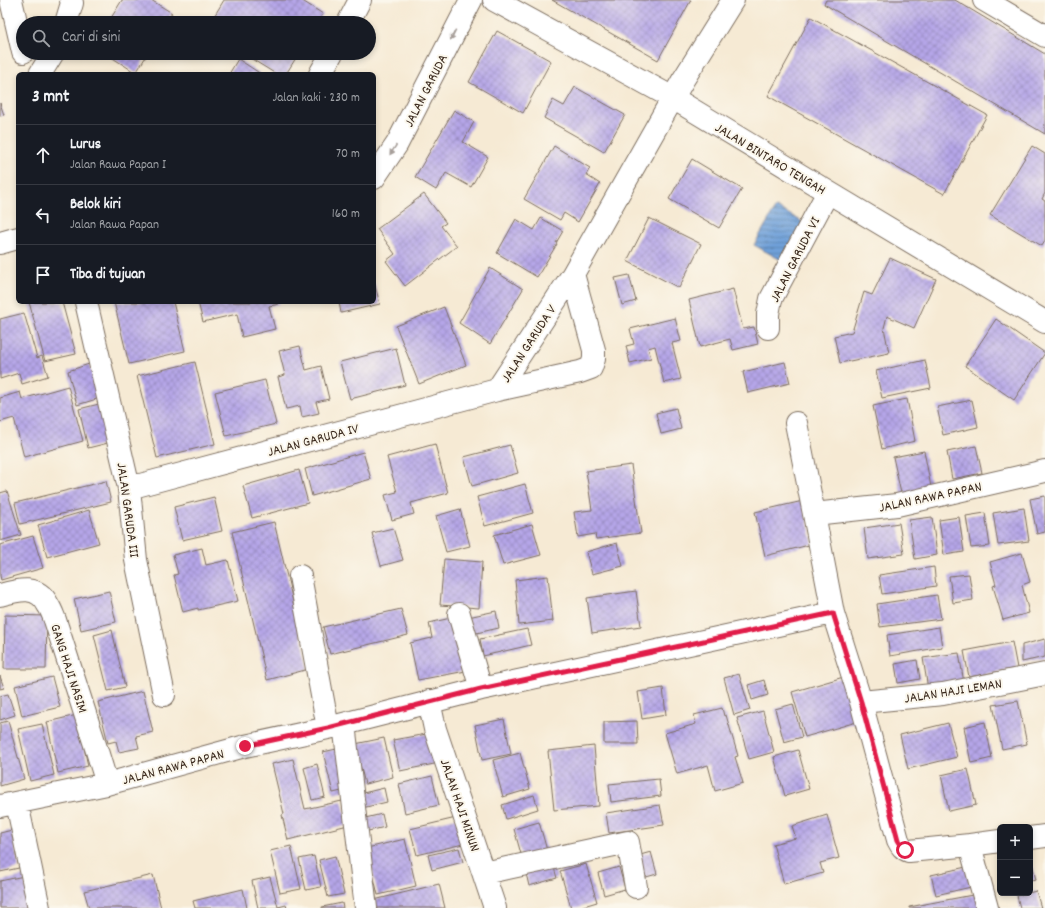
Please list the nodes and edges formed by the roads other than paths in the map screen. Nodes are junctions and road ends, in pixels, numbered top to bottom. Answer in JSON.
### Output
{"nodes":[{"id":1,"x":11,"y":0,"type":"edge"},
{"id":2,"x":71,"y":0,"type":"edge"},
{"id":3,"x":360,"y":0,"type":"edge"},
{"id":4,"x":471,"y":0,"type":"edge"},
{"id":5,"x":494,"y":0,"type":"edge"},
{"id":6,"x":733,"y":0,"type":"edge"},
{"id":7,"x":984,"y":0,"type":"edge"},
{"id":8,"x":68,"y":16,"type":"edge"},
{"id":9,"x":352,"y":16,"type":"edge"},
{"id":10,"x":16,"y":22,"type":"edge"},
{"id":11,"x":1045,"y":36,"type":"edge"},
{"id":12,"x":25,"y":60,"type":"edge"},
{"id":13,"x":49,"y":60,"type":"edge"},
{"id":14,"x":328,"y":60,"type":"edge"},
{"id":15,"x":28,"y":72,"type":"edge"},
{"id":16,"x":41,"y":72,"type":"edge"},
{"id":17,"x":321,"y":72,"type":"edge"},
{"id":18,"x":673,"y":98,"type":"junction"},
{"id":19,"x":376,"y":175,"type":"edge"},
{"id":20,"x":828,"y":192,"type":"junction"},
{"id":21,"x":16,"y":239,"type":"edge"},
{"id":22,"x":0,"y":243,"type":"edge"},
{"id":23,"x":573,"y":274,"type":"junction"},
{"id":24,"x":86,"y":304,"type":"edge"},
{"id":25,"x":1045,"y":322,"type":"edge"},
{"id":26,"x":768,"y":328,"type":"dead end"},
{"id":27,"x":497,"y":390,"type":"junction"},
{"id":28,"x":796,"y":423,"type":"dead end"},
{"id":29,"x":1045,"y":471,"type":"edge"},
{"id":30,"x":129,"y":488,"type":"junction"},
{"id":31,"x":814,"y":514,"type":"junction"},
{"id":32,"x":300,"y":576,"type":"dead end"},
{"id":33,"x":0,"y":595,"type":"edge"},
{"id":34,"x":833,"y":613,"type":"junction"},
{"id":35,"x":459,"y":614,"type":"dead end"},
{"id":36,"x":1045,"y":674,"type":"edge"},
{"id":37,"x":481,"y":689,"type":"junction"},
{"id":38,"x":164,"y":694,"type":"dead end"},
{"id":39,"x":429,"y":702,"type":"junction"},
{"id":40,"x":861,"y":702,"type":"junction"},
{"id":41,"x":336,"y":726,"type":"junction"},
{"id":42,"x":107,"y":784,"type":"junction"},
{"id":43,"x":9,"y":805,"type":"edge"},
{"id":44,"x":1045,"y":836,"type":"edge"},
{"id":45,"x":1033,"y":838,"type":"edge"},
{"id":46,"x":997,"y":842,"type":"edge"},
{"id":47,"x":970,"y":845,"type":"junction"},
{"id":48,"x":484,"y":873,"type":"junction"},
{"id":49,"x":636,"y":887,"type":"dead end"},
{"id":50,"x":39,"y":908,"type":"edge"},
{"id":51,"x":366,"y":908,"type":"edge"},
{"id":52,"x":495,"y":908,"type":"edge"},
{"id":53,"x":987,"y":908,"type":"edge"}],
"edges":[{"from":1,"to":10,"type":"street"},
{"from":2,"to":8,"type":"street"},
{"from":3,"to":9,"type":"street"},
{"from":4,"to":19,"type":"street","name":"JALAN GARUDA","one_way":true},
{"from":5,"to":18,"type":"street","name":"JALAN BINTARO TENGAH"},
{"from":6,"to":18,"type":"street","name":"JALAN GARUDA V"},
{"from":7,"to":11,"type":"street"},
{"from":12,"to":15,"type":"street"},
{"from":13,"to":16,"type":"street"},
{"from":14,"to":17,"type":"street"},
{"from":18,"to":20,"type":"street","name":"JALAN BINTARO TENGAH"},
{"from":18,"to":23,"type":"street","name":"JALAN GARUDA V"},
{"from":20,"to":25,"type":"street","name":"JALAN BINTARO TENGAH"},
{"from":20,"to":26,"type":"street","name":"JALAN GARUDA VI"},
{"from":21,"to":22,"type":"street"},
{"from":23,"to":27,"type":"street","name":"JALAN GARUDA V"},
{"from":23,"to":27,"type":"street","name":"JALAN GARUDA V"},
{"from":24,"to":30,"type":"street","name":"JALAN GARUDA III"},
{"from":27,"to":30,"type":"street","name":"JALAN GARUDA IV"},
{"from":28,"to":31,"type":"street"},
{"from":29,"to":31,"type":"street","name":"JALAN RAWA PAPAN"},
{"from":30,"to":38,"type":"street","name":"JALAN GARUDA III"},
{"from":31,"to":34,"type":"street"},
{"from":32,"to":41,"type":"street"},
{"from":33,"to":42,"type":"street","name":"GANG HAJI NASIM"},
{"from":34,"to":37,"type":"street","name":"JALAN RAWA PAPAN"},
{"from":34,"to":40,"type":"street"},
{"from":35,"to":37,"type":"street"},
{"from":36,"to":40,"type":"street","name":"JALAN HAJI LEMAN"},
{"from":37,"to":39,"type":"street","name":"JALAN RAWA PAPAN"},
{"from":39,"to":41,"type":"street","name":"JALAN RAWA PAPAN"},
{"from":39,"to":48,"type":"street","name":"JALAN HAJI MINUN"},
{"from":40,"to":47,"type":"street"},
{"from":41,"to":42,"type":"street","name":"JALAN RAWA PAPAN"},
{"from":41,"to":51,"type":"street"},
{"from":42,"to":43,"type":"street","name":"JALAN RAWA PAPAN"},
{"from":43,"to":50,"type":"street"},
{"from":44,"to":45,"type":"street"},
{"from":46,"to":47,"type":"street"},
{"from":47,"to":53,"type":"street"},
{"from":48,"to":49,"type":"street"},
{"from":48,"to":52,"type":"street","name":"JALAN HAJI MINUN"}]}
